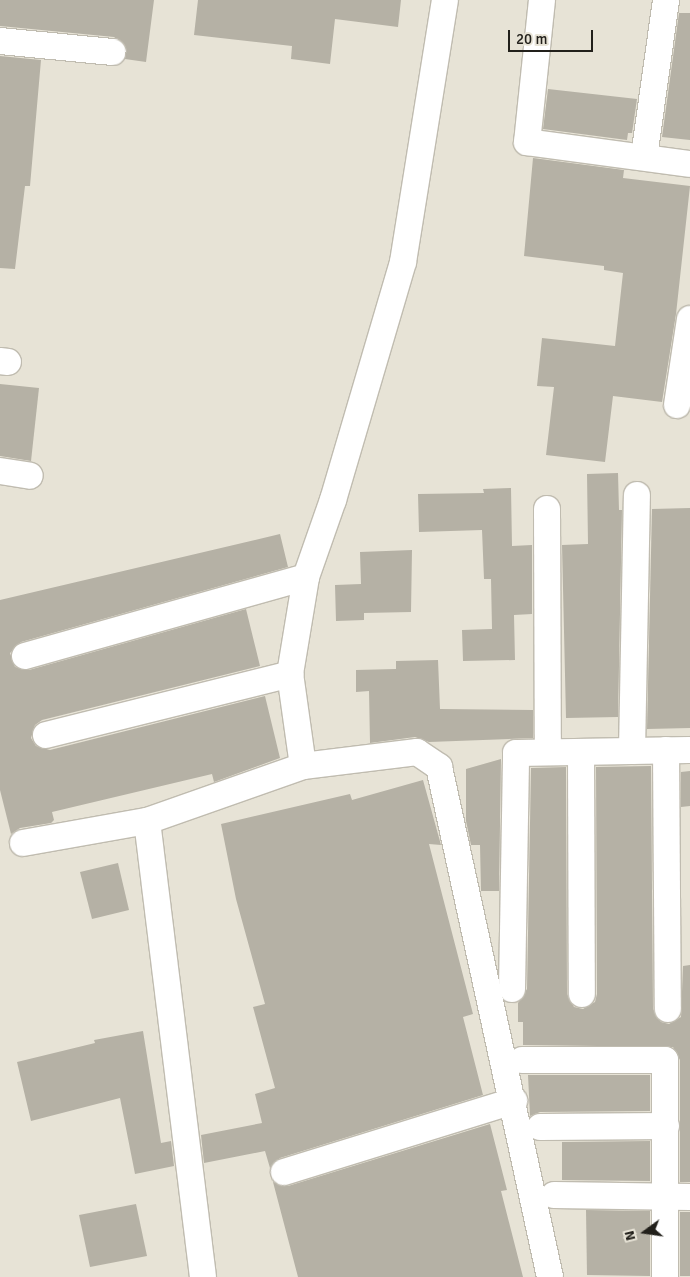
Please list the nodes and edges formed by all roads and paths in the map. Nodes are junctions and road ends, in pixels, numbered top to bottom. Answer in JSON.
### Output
{"nodes":[{"id":1,"x":445,"y":0,"type":"edge"},
{"id":2,"x":542,"y":0,"type":"edge"},
{"id":3,"x":666,"y":0,"type":"edge"},
{"id":4,"x":0,"y":41,"type":"edge"},
{"id":5,"x":112,"y":52,"type":"dead end"},
{"id":6,"x":644,"y":157,"type":"junction"},
{"id":7,"x":690,"y":164,"type":"edge"},
{"id":8,"x":690,"y":318,"type":"edge"},
{"id":9,"x":677,"y":405,"type":"dead end"},
{"id":10,"x":0,"y":471,"type":"edge"},
{"id":11,"x":30,"y":476,"type":"dead end"},
{"id":12,"x":637,"y":495,"type":"dead end"},
{"id":13,"x":547,"y":509,"type":"dead end"},
{"id":14,"x":306,"y":577,"type":"junction"},
{"id":15,"x":25,"y":656,"type":"dead end"},
{"id":16,"x":290,"y":674,"type":"junction"},
{"id":17,"x":46,"y":735,"type":"dead end"},
{"id":18,"x":678,"y":750,"type":"edge"},
{"id":19,"x":632,"y":751,"type":"junction"},
{"id":20,"x":548,"y":752,"type":"junction"},
{"id":21,"x":581,"y":752,"type":"junction"},
{"id":22,"x":303,"y":766,"type":"junction"},
{"id":23,"x":147,"y":821,"type":"junction"},
{"id":24,"x":23,"y":843,"type":"dead end"},
{"id":25,"x":512,"y":989,"type":"dead end"},
{"id":26,"x":582,"y":994,"type":"dead end"},
{"id":27,"x":668,"y":1008,"type":"dead end"},
{"id":28,"x":522,"y":1060,"type":"dead end"},
{"id":29,"x":514,"y":1101,"type":"junction"},
{"id":30,"x":666,"y":1126,"type":"junction"},
{"id":31,"x":540,"y":1127,"type":"dead end"},
{"id":32,"x":284,"y":1172,"type":"dead end"},
{"id":33,"x":554,"y":1195,"type":"dead end"},
{"id":34,"x":678,"y":1197,"type":"edge"},
{"id":35,"x":203,"y":1277,"type":"edge"},
{"id":36,"x":550,"y":1277,"type":"edge"},
{"id":37,"x":666,"y":1277,"type":"edge"}],
"edges":[{"from":1,"to":14,"type":"street"},
{"from":2,"to":6,"type":"street"},
{"from":3,"to":6,"type":"street"},
{"from":4,"to":5,"type":"street"},
{"from":6,"to":7,"type":"street"},
{"from":8,"to":9,"type":"street"},
{"from":10,"to":11,"type":"street"},
{"from":12,"to":19,"type":"street"},
{"from":13,"to":20,"type":"street"},
{"from":14,"to":15,"type":"street"},
{"from":14,"to":16,"type":"street"},
{"from":16,"to":17,"type":"street"},
{"from":16,"to":22,"type":"street"},
{"from":18,"to":19,"type":"street"},
{"from":18,"to":27,"type":"street"},
{"from":19,"to":21,"type":"street"},
{"from":20,"to":21,"type":"street"},
{"from":20,"to":25,"type":"street"},
{"from":21,"to":26,"type":"street"},
{"from":22,"to":23,"type":"street"},
{"from":22,"to":29,"type":"street"},
{"from":23,"to":24,"type":"street"},
{"from":23,"to":35,"type":"street"},
{"from":28,"to":30,"type":"street"},
{"from":29,"to":32,"type":"street"},
{"from":29,"to":36,"type":"street"},
{"from":30,"to":31,"type":"street"},
{"from":30,"to":34,"type":"street"},
{"from":33,"to":34,"type":"street"},
{"from":34,"to":37,"type":"street"}]}
